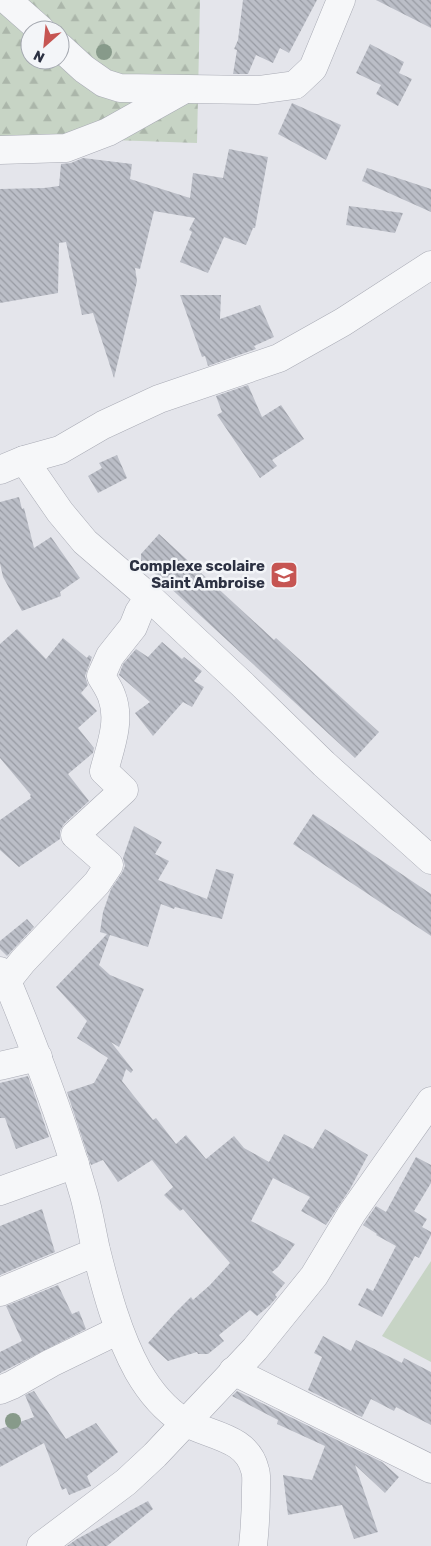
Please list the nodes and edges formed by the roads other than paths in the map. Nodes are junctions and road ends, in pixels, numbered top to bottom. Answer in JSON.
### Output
{"nodes":[{"id":1,"x":7,"y":0,"type":"edge"},
{"id":2,"x":341,"y":0,"type":"edge"},
{"id":3,"x":30,"y":20,"type":"edge"},
{"id":4,"x":70,"y":56,"type":"edge"},
{"id":5,"x":183,"y":90,"type":"junction"},
{"id":6,"x":0,"y":150,"type":"edge"},
{"id":7,"x":431,"y":265,"type":"edge"},
{"id":8,"x":12,"y":465,"type":"edge"},
{"id":9,"x":149,"y":597,"type":"junction"},
{"id":10,"x":431,"y":860,"type":"edge"},
{"id":11,"x":3,"y":976,"type":"edge"},
{"id":12,"x":38,"y":1057,"type":"junction"},
{"id":13,"x":0,"y":1066,"type":"edge"},
{"id":14,"x":431,"y":1101,"type":"edge"},
{"id":15,"x":75,"y":1164,"type":"junction"},
{"id":16,"x":0,"y":1191,"type":"edge"},
{"id":17,"x":96,"y":1252,"type":"junction"},
{"id":18,"x":0,"y":1292,"type":"edge"},
{"id":19,"x":119,"y":1330,"type":"junction"},
{"id":20,"x":233,"y":1371,"type":"junction"},
{"id":21,"x":0,"y":1390,"type":"edge"},
{"id":22,"x":185,"y":1422,"type":"junction"},
{"id":23,"x":431,"y":1469,"type":"edge"},
{"id":24,"x":256,"y":1519,"type":"junction"},
{"id":25,"x":41,"y":1546,"type":"edge"},
{"id":26,"x":253,"y":1546,"type":"edge"},
{"id":27,"x":262,"y":1546,"type":"edge"}],
"edges":[{"from":1,"to":3,"type":"street"},
{"from":2,"to":5,"type":"street"},
{"from":4,"to":5,"type":"street"},
{"from":5,"to":6,"type":"street"},
{"from":7,"to":8,"type":"street"},
{"from":8,"to":9,"type":"street"},
{"from":9,"to":10,"type":"street"},
{"from":9,"to":11,"type":"street"},
{"from":11,"to":12,"type":"street"},
{"from":12,"to":13,"type":"street"},
{"from":12,"to":15,"type":"street"},
{"from":14,"to":20,"type":"street"},
{"from":15,"to":16,"type":"street"},
{"from":15,"to":17,"type":"street"},
{"from":17,"to":18,"type":"street"},
{"from":17,"to":19,"type":"street"},
{"from":19,"to":21,"type":"street"},
{"from":19,"to":22,"type":"street"},
{"from":20,"to":22,"type":"street"},
{"from":20,"to":23,"type":"street"},
{"from":22,"to":24,"type":"street"},
{"from":22,"to":25,"type":"street"},
{"from":24,"to":26,"type":"street"},
{"from":24,"to":27,"type":"street"}]}
